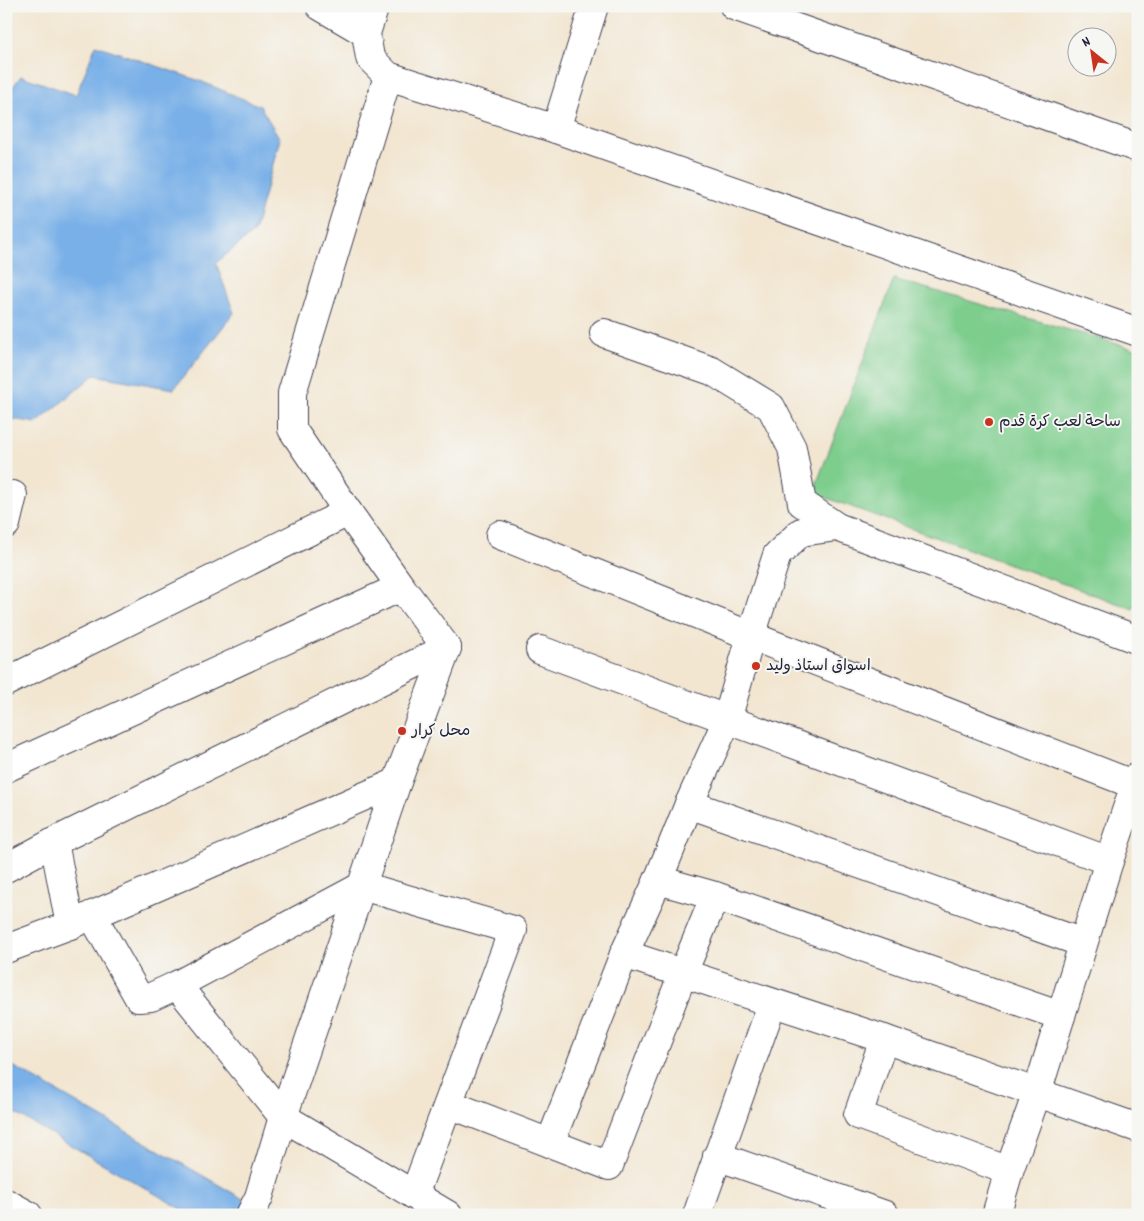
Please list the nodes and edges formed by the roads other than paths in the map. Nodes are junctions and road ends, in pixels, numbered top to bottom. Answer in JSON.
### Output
{"nodes":[{"id":1,"x":320,"y":6,"type":"edge"},
{"id":2,"x":375,"y":6,"type":"edge"},
{"id":3,"x":594,"y":6,"type":"edge"},
{"id":4,"x":734,"y":6,"type":"edge"},
{"id":5,"x":366,"y":33,"type":"junction"},
{"id":6,"x":388,"y":76,"type":"junction"},
{"id":7,"x":556,"y":129,"type":"junction"},
{"id":8,"x":1138,"y":148,"type":"edge"},
{"id":9,"x":604,"y":332,"type":"dead end"},
{"id":10,"x":1138,"y":332,"type":"edge"},
{"id":11,"x":14,"y":495,"type":"dead end"},
{"id":12,"x":348,"y":512,"type":"junction"},
{"id":13,"x":6,"y":524,"type":"edge"},
{"id":14,"x":837,"y":527,"type":"junction"},
{"id":15,"x":500,"y":535,"type":"dead end"},
{"id":16,"x":401,"y":587,"type":"junction"},
{"id":17,"x":751,"y":636,"type":"junction"},
{"id":18,"x":1138,"y":640,"type":"edge"},
{"id":19,"x":448,"y":648,"type":"junction"},
{"id":20,"x":540,"y":650,"type":"dead end"},
{"id":21,"x":6,"y":682,"type":"edge"},
{"id":22,"x":727,"y":720,"type":"junction"},
{"id":23,"x":6,"y":768,"type":"edge"},
{"id":24,"x":1136,"y":781,"type":"edge"},
{"id":25,"x":397,"y":782,"type":"junction"},
{"id":26,"x":689,"y":804,"type":"junction"},
{"id":27,"x":54,"y":842,"type":"junction"},
{"id":28,"x":1109,"y":861,"type":"junction"},
{"id":29,"x":6,"y":868,"type":"edge"},
{"id":30,"x":658,"y":880,"type":"junction"},
{"id":31,"x":362,"y":886,"type":"junction"},
{"id":32,"x":714,"y":896,"type":"junction"},
{"id":33,"x":81,"y":920,"type":"junction"},
{"id":34,"x":1083,"y":943,"type":"junction"},
{"id":35,"x":6,"y":949,"type":"edge"},
{"id":36,"x":624,"y":954,"type":"junction"},
{"id":37,"x":683,"y":973,"type":"junction"},
{"id":38,"x":177,"y":985,"type":"junction"},
{"id":39,"x":772,"y":1004,"type":"junction"},
{"id":40,"x":1061,"y":1016,"type":"junction"},
{"id":41,"x":884,"y":1039,"type":"junction"},
{"id":42,"x":1037,"y":1092,"type":"junction"},
{"id":43,"x":449,"y":1104,"type":"junction"},
{"id":44,"x":283,"y":1117,"type":"junction"},
{"id":45,"x":1138,"y":1128,"type":"edge"},
{"id":46,"x":550,"y":1142,"type":"junction"},
{"id":47,"x":717,"y":1156,"type":"junction"},
{"id":48,"x":1009,"y":1171,"type":"junction"},
{"id":49,"x":414,"y":1195,"type":"junction"},
{"id":50,"x":6,"y":1202,"type":"edge"},
{"id":51,"x":255,"y":1206,"type":"edge"},
{"id":52,"x":28,"y":1215,"type":"edge"},
{"id":53,"x":448,"y":1215,"type":"edge"},
{"id":54,"x":698,"y":1215,"type":"edge"},
{"id":55,"x":885,"y":1215,"type":"edge"},
{"id":56,"x":996,"y":1215,"type":"edge"}],
"edges":[{"from":1,"to":5,"type":"main road"},
{"from":2,"to":5,"type":"main road"},
{"from":3,"to":7,"type":"main road"},
{"from":4,"to":8,"type":"main road"},
{"from":5,"to":6,"type":"main road"},
{"from":6,"to":7,"type":"main road"},
{"from":6,"to":12,"type":"main road"},
{"from":7,"to":10,"type":"main road"},
{"from":9,"to":14,"type":"main road"},
{"from":11,"to":13,"type":"main road"},
{"from":12,"to":16,"type":"main road"},
{"from":12,"to":21,"type":"main road"},
{"from":14,"to":17,"type":"main road"},
{"from":14,"to":18,"type":"main road"},
{"from":15,"to":17,"type":"main road"},
{"from":16,"to":19,"type":"main road"},
{"from":16,"to":23,"type":"main road"},
{"from":17,"to":22,"type":"main road"},
{"from":17,"to":24,"type":"main road"},
{"from":19,"to":25,"type":"main road"},
{"from":19,"to":27,"type":"main road"},
{"from":20,"to":22,"type":"main road"},
{"from":22,"to":26,"type":"main road"},
{"from":22,"to":28,"type":"main road"},
{"from":24,"to":28,"type":"main road"},
{"from":25,"to":31,"type":"main road"},
{"from":25,"to":33,"type":"main road"},
{"from":26,"to":30,"type":"main road"},
{"from":26,"to":34,"type":"main road"},
{"from":27,"to":29,"type":"main road"},
{"from":27,"to":33,"type":"main road"},
{"from":28,"to":34,"type":"main road"},
{"from":30,"to":32,"type":"main road"},
{"from":30,"to":36,"type":"main road"},
{"from":31,"to":38,"type":"main road"},
{"from":31,"to":43,"type":"main road"},
{"from":31,"to":44,"type":"main road"},
{"from":32,"to":37,"type":"main road"},
{"from":32,"to":40,"type":"main road"},
{"from":33,"to":35,"type":"main road"},
{"from":33,"to":38,"type":"main road"},
{"from":34,"to":40,"type":"main road"},
{"from":36,"to":37,"type":"main road"},
{"from":36,"to":46,"type":"main road"},
{"from":37,"to":39,"type":"main road"},
{"from":37,"to":46,"type":"main road"},
{"from":38,"to":44,"type":"main road"},
{"from":39,"to":41,"type":"main road"},
{"from":39,"to":47,"type":"main road"},
{"from":40,"to":42,"type":"main road"},
{"from":41,"to":42,"type":"main road"},
{"from":41,"to":48,"type":"main road"},
{"from":42,"to":45,"type":"main road"},
{"from":42,"to":48,"type":"main road"},
{"from":43,"to":46,"type":"main road"},
{"from":43,"to":49,"type":"main road"},
{"from":44,"to":49,"type":"main road"},
{"from":44,"to":51,"type":"main road"},
{"from":47,"to":54,"type":"main road"},
{"from":47,"to":55,"type":"main road"},
{"from":48,"to":56,"type":"main road"},
{"from":49,"to":53,"type":"main road"},
{"from":50,"to":52,"type":"main road"}]}
